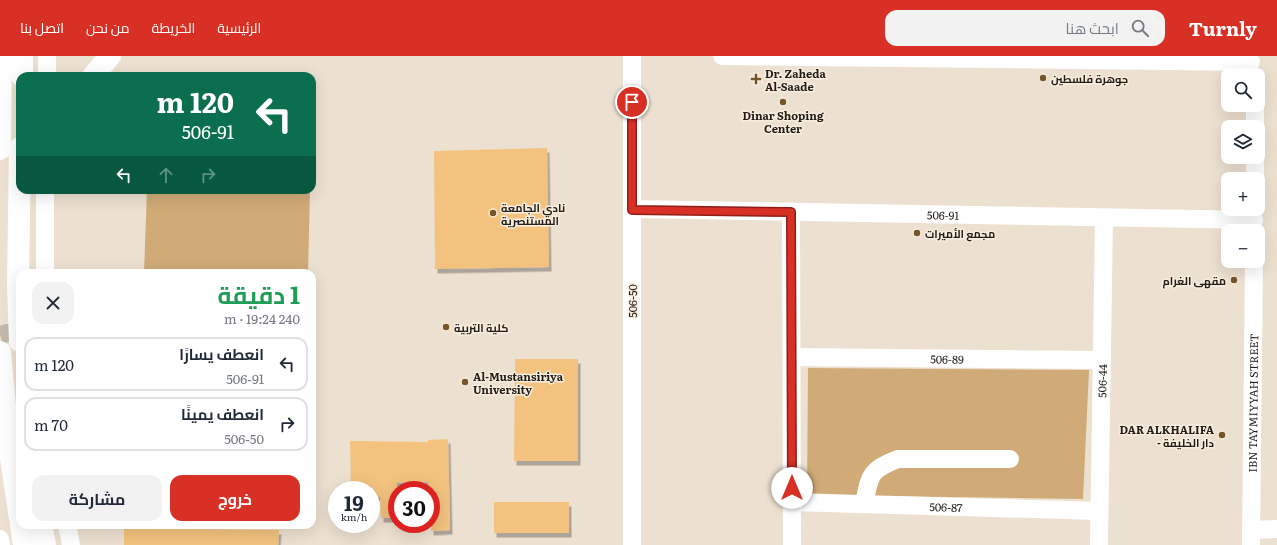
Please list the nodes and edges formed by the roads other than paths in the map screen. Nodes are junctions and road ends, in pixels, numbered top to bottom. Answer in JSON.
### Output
{"nodes":[{"id":1,"x":1,"y":56,"type":"edge"},
{"id":2,"x":22,"y":56,"type":"edge"},
{"id":3,"x":47,"y":56,"type":"edge"},
{"id":4,"x":632,"y":56,"type":"edge"},
{"id":5,"x":722,"y":56,"type":"edge"},
{"id":6,"x":1251,"y":64,"type":"edge"},
{"id":7,"x":22,"y":72,"type":"edge"},
{"id":8,"x":47,"y":72,"type":"edge"},
{"id":9,"x":0,"y":150,"type":"edge"},
{"id":10,"x":19,"y":194,"type":"edge"},
{"id":11,"x":44,"y":194,"type":"edge"},
{"id":12,"x":632,"y":210,"type":"junction"},
{"id":13,"x":791,"y":212,"type":"junction"},
{"id":14,"x":1104,"y":218,"type":"junction"},
{"id":15,"x":1254,"y":220,"type":"edge"},
{"id":16,"x":1254,"y":268,"type":"edge"},
{"id":17,"x":18,"y":269,"type":"edge"},
{"id":18,"x":45,"y":269,"type":"edge"},
{"id":19,"x":0,"y":352,"type":"edge"},
{"id":20,"x":792,"y":357,"type":"junction"},
{"id":21,"x":1102,"y":360,"type":"junction"},
{"id":22,"x":1010,"y":459,"type":"dead end"},
{"id":23,"x":16,"y":491,"type":"edge"},
{"id":24,"x":792,"y":502,"type":"junction"},
{"id":25,"x":864,"y":504,"type":"junction"},
{"id":26,"x":1099,"y":511,"type":"junction"},
{"id":27,"x":22,"y":529,"type":"edge"},
{"id":28,"x":42,"y":529,"type":"edge"},
{"id":29,"x":68,"y":529,"type":"edge"},
{"id":30,"x":1277,"y":529,"type":"edge"},
{"id":31,"x":1251,"y":538,"type":"edge"},
{"id":32,"x":0,"y":539,"type":"edge"},
{"id":33,"x":1,"y":545,"type":"edge"},
{"id":34,"x":24,"y":545,"type":"edge"},
{"id":35,"x":45,"y":545,"type":"edge"},
{"id":36,"x":71,"y":545,"type":"edge"},
{"id":37,"x":632,"y":545,"type":"edge"},
{"id":38,"x":792,"y":545,"type":"edge"},
{"id":39,"x":1099,"y":545,"type":"edge"}],
"edges":[{"from":1,"to":9,"type":"main road"},
{"from":2,"to":7,"type":"main road"},
{"from":3,"to":8,"type":"street"},
{"from":4,"to":12,"type":"street","name":"506-50"},
{"from":5,"to":6,"type":"street"},
{"from":10,"to":17,"type":"main road"},
{"from":11,"to":18,"type":"street"},
{"from":12,"to":13,"type":"street","name":"506-91"},
{"from":12,"to":37,"type":"street","name":"506-50"},
{"from":13,"to":14,"type":"street","name":"506-91"},
{"from":13,"to":20,"type":"street"},
{"from":14,"to":15,"type":"street","name":"506-91"},
{"from":14,"to":21,"type":"street","name":"506-44"},
{"from":16,"to":31,"type":"street","name":"IBN TAYMIYYAH STREET"},
{"from":19,"to":23,"type":"main road"},
{"from":20,"to":21,"type":"street","name":"506-89"},
{"from":20,"to":24,"type":"street"},
{"from":21,"to":26,"type":"street","name":"506-44"},
{"from":22,"to":25,"type":"street"},
{"from":24,"to":25,"type":"street","name":"506-87"},
{"from":24,"to":38,"type":"street"},
{"from":25,"to":26,"type":"street","name":"506-87"},
{"from":26,"to":39,"type":"street","name":"506-44"},
{"from":27,"to":34,"type":"main road"},
{"from":28,"to":35,"type":"main road"},
{"from":29,"to":36,"type":"street"},
{"from":30,"to":31,"type":"street"},
{"from":32,"to":33,"type":"street"}]}
